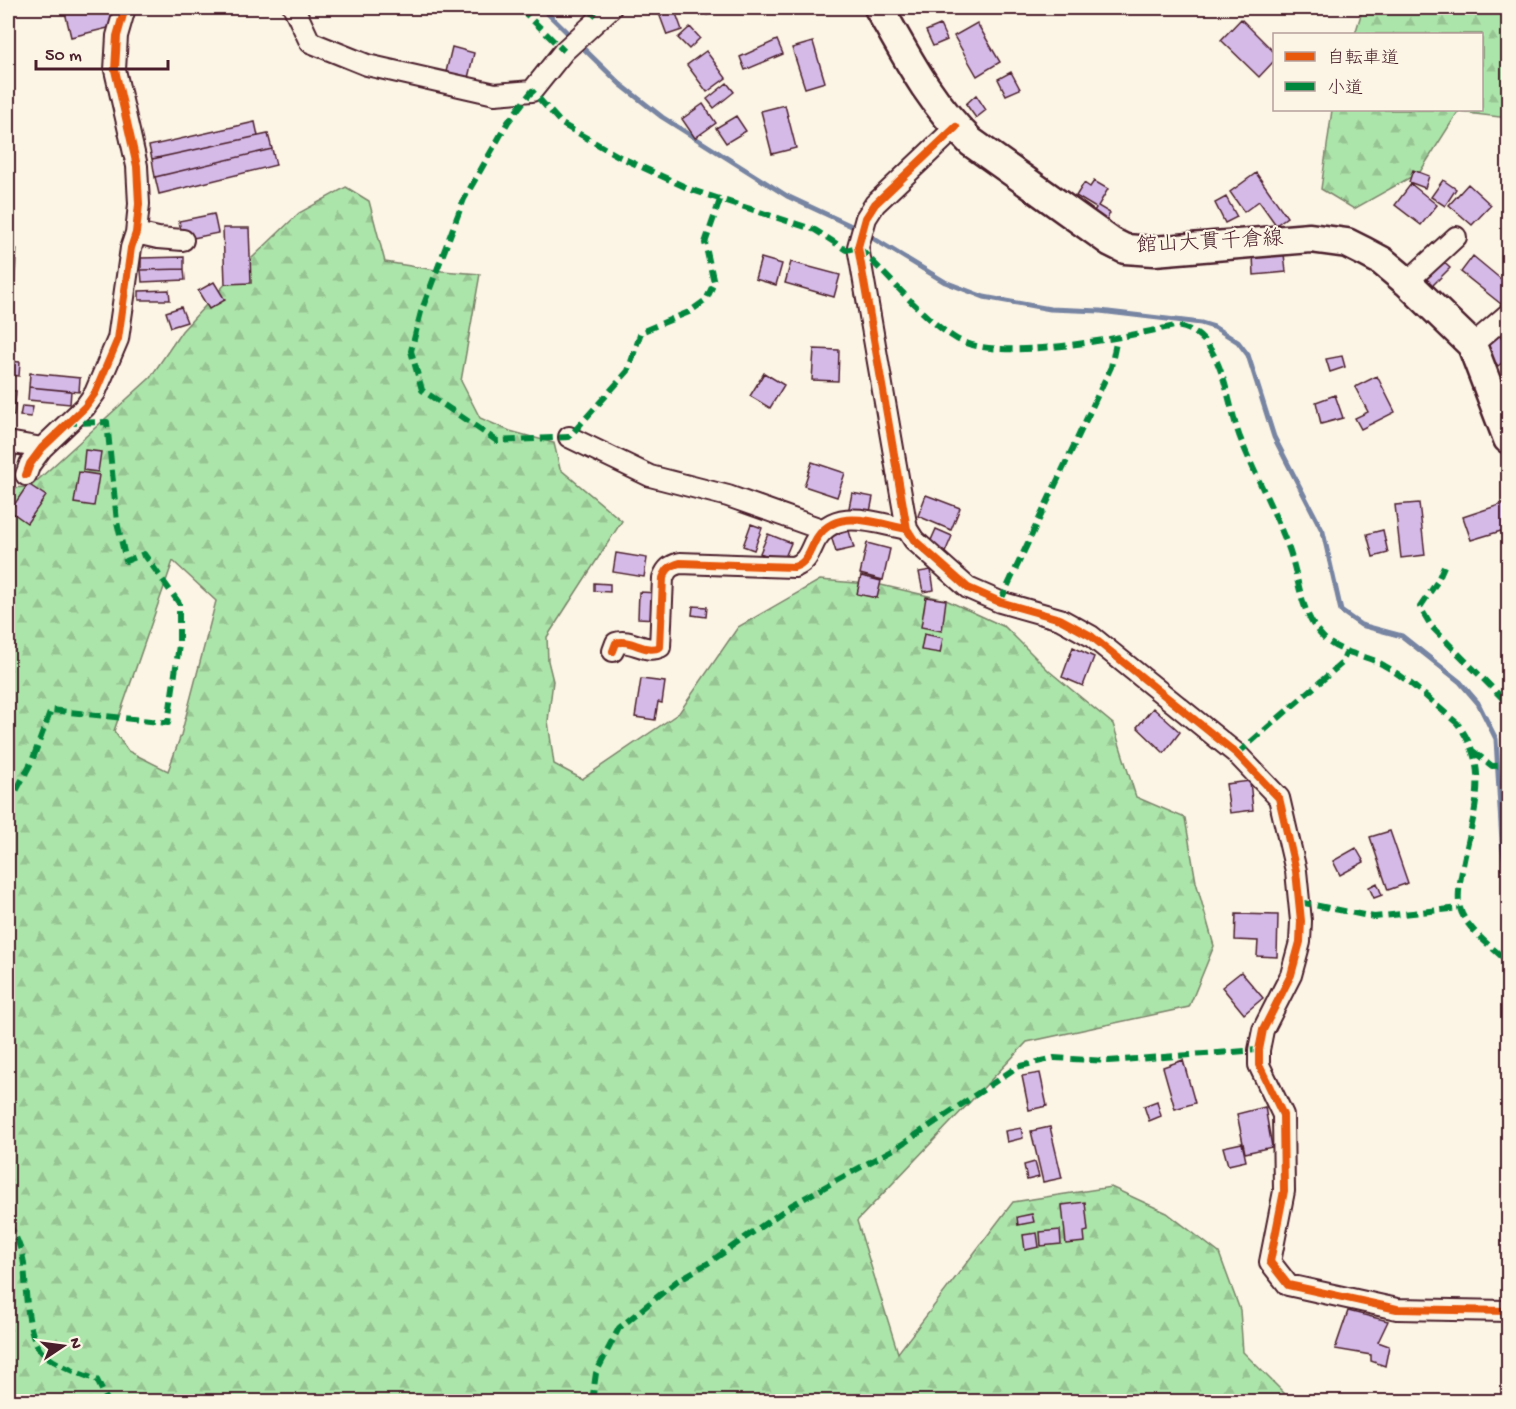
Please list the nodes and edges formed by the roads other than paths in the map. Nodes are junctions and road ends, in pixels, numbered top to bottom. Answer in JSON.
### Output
{"nodes":[{"id":1,"x":125,"y":8,"type":"edge"},
{"id":2,"x":294,"y":8,"type":"edge"},
{"id":3,"x":879,"y":8,"type":"edge"},
{"id":4,"x":605,"y":13,"type":"edge"},
{"id":5,"x":956,"y":127,"type":"junction"},
{"id":6,"x":136,"y":233,"type":"junction"},
{"id":7,"x":1456,"y":237,"type":"dead end"},
{"id":8,"x":183,"y":240,"type":"dead end"},
{"id":9,"x":1407,"y":282,"type":"junction"},
{"id":10,"x":1509,"y":314,"type":"edge"},
{"id":11,"x":1472,"y":345,"type":"junction"},
{"id":12,"x":569,"y":437,"type":"dead end"},
{"id":13,"x":1509,"y":439,"type":"edge"},
{"id":14,"x":8,"y":442,"type":"edge"},
{"id":15,"x":42,"y":448,"type":"junction"},
{"id":16,"x":26,"y":475,"type":"dead end"},
{"id":17,"x":821,"y":529,"type":"junction"},
{"id":18,"x":907,"y":530,"type":"junction"},
{"id":19,"x":613,"y":651,"type":"dead end"},
{"id":20,"x":1509,"y":1311,"type":"edge"}],
"edges":[{"from":1,"to":6,"type":"street"},
{"from":2,"to":4,"type":"street"},
{"from":3,"to":5,"type":"main road","name":"館山大貫千倉線"},
{"from":5,"to":9,"type":"main road","name":"館山大貫千倉線"},
{"from":5,"to":18,"type":"street"},
{"from":6,"to":8,"type":"street"},
{"from":6,"to":15,"type":"street"},
{"from":7,"to":9,"type":"street"},
{"from":9,"to":11,"type":"main road","name":"館山大貫千倉線"},
{"from":10,"to":11,"type":"street"},
{"from":11,"to":13,"type":"main road","name":"館山大貫千倉線"},
{"from":12,"to":17,"type":"street"},
{"from":14,"to":15,"type":"street"},
{"from":15,"to":16,"type":"street"},
{"from":17,"to":18,"type":"street"},
{"from":17,"to":19,"type":"street"},
{"from":18,"to":20,"type":"street"}]}
